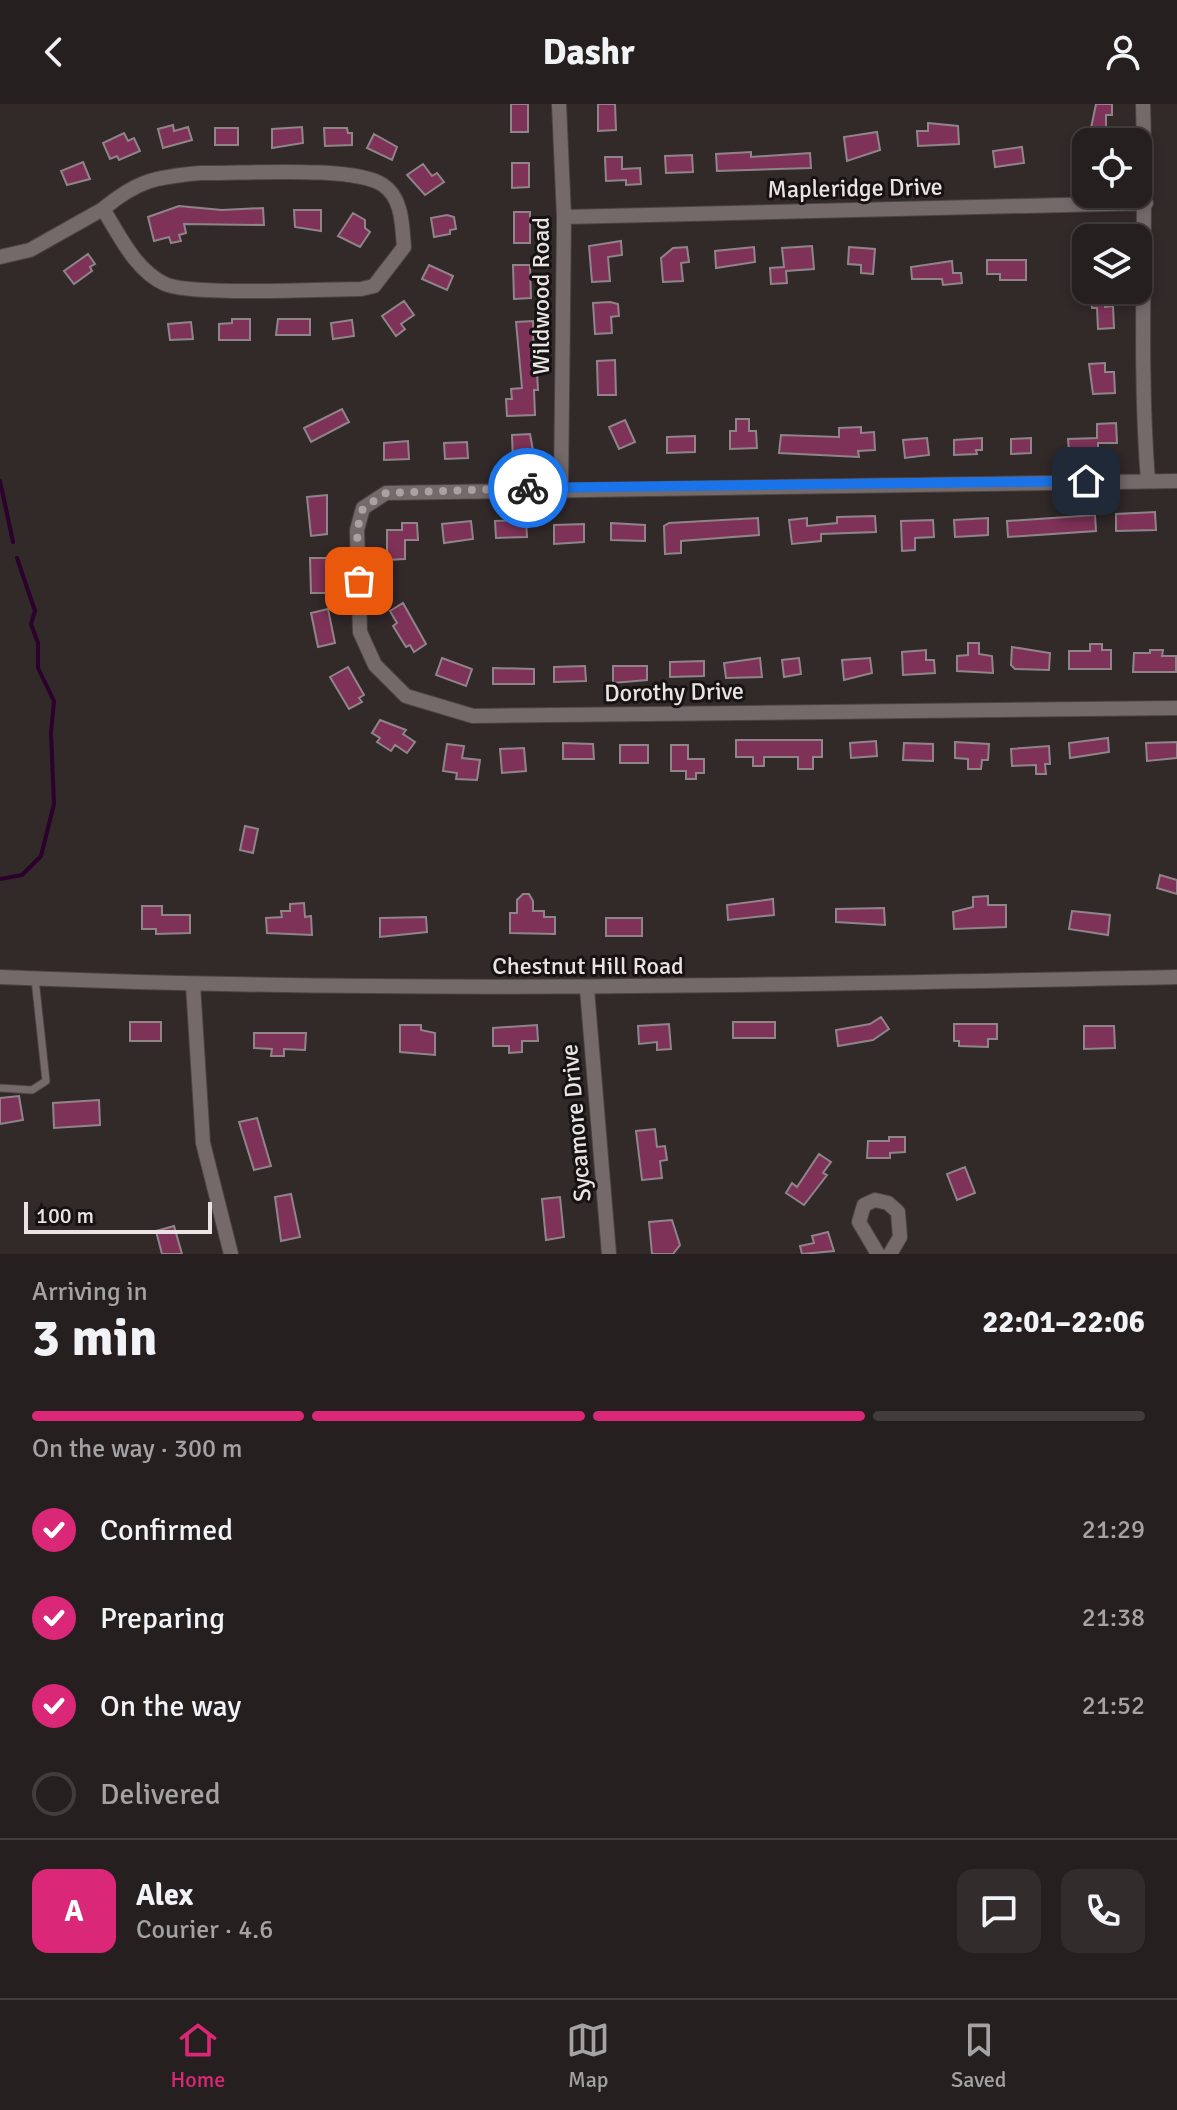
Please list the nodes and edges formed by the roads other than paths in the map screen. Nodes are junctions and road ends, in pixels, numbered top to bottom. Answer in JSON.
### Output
{"nodes":[{"id":1,"x":559,"y":104,"type":"edge"},
{"id":2,"x":1143,"y":104,"type":"edge"},
{"id":3,"x":1144,"y":128,"type":"edge"},
{"id":4,"x":1072,"y":205,"type":"edge"},
{"id":5,"x":1146,"y":208,"type":"edge"},
{"id":6,"x":103,"y":209,"type":"junction"},
{"id":7,"x":564,"y":217,"type":"junction"},
{"id":8,"x":0,"y":257,"type":"edge"},
{"id":9,"x":1148,"y":481,"type":"junction"},
{"id":10,"x":1177,"y":481,"type":"edge"},
{"id":11,"x":561,"y":488,"type":"junction"},
{"id":12,"x":1177,"y":708,"type":"edge"},
{"id":13,"x":0,"y":977,"type":"edge"},
{"id":14,"x":1177,"y":977,"type":"edge"},
{"id":15,"x":35,"y":979,"type":"junction"},
{"id":16,"x":193,"y":985,"type":"junction"},
{"id":17,"x":587,"y":989,"type":"junction"},
{"id":18,"x":0,"y":1088,"type":"edge"},
{"id":19,"x":231,"y":1254,"type":"edge"},
{"id":20,"x":609,"y":1254,"type":"edge"},
{"id":21,"x":878,"y":1254,"type":"edge"},
{"id":22,"x":890,"y":1254,"type":"edge"}],
"edges":[{"from":1,"to":7,"type":"street","name":"Wildwood Road"},
{"from":2,"to":3,"type":"street"},
{"from":4,"to":7,"type":"street","name":"Mapleridge Drive"},
{"from":5,"to":9,"type":"street"},
{"from":6,"to":6,"type":"street"},
{"from":6,"to":8,"type":"street"},
{"from":7,"to":11,"type":"street","name":"Wildwood Road"},
{"from":9,"to":10,"type":"street"},
{"from":9,"to":11,"type":"street"},
{"from":11,"to":12,"type":"street","name":"Dorothy Drive"},
{"from":13,"to":15,"type":"street","name":"Chestnut Hill Road"},
{"from":14,"to":17,"type":"street","name":"Chestnut Hill Road"},
{"from":15,"to":16,"type":"street","name":"Chestnut Hill Road"},
{"from":15,"to":18,"type":"lane"},
{"from":16,"to":17,"type":"street","name":"Chestnut Hill Road"},
{"from":16,"to":19,"type":"street"},
{"from":17,"to":20,"type":"street","name":"Sycamore Drive"},
{"from":21,"to":22,"type":"street"}]}
